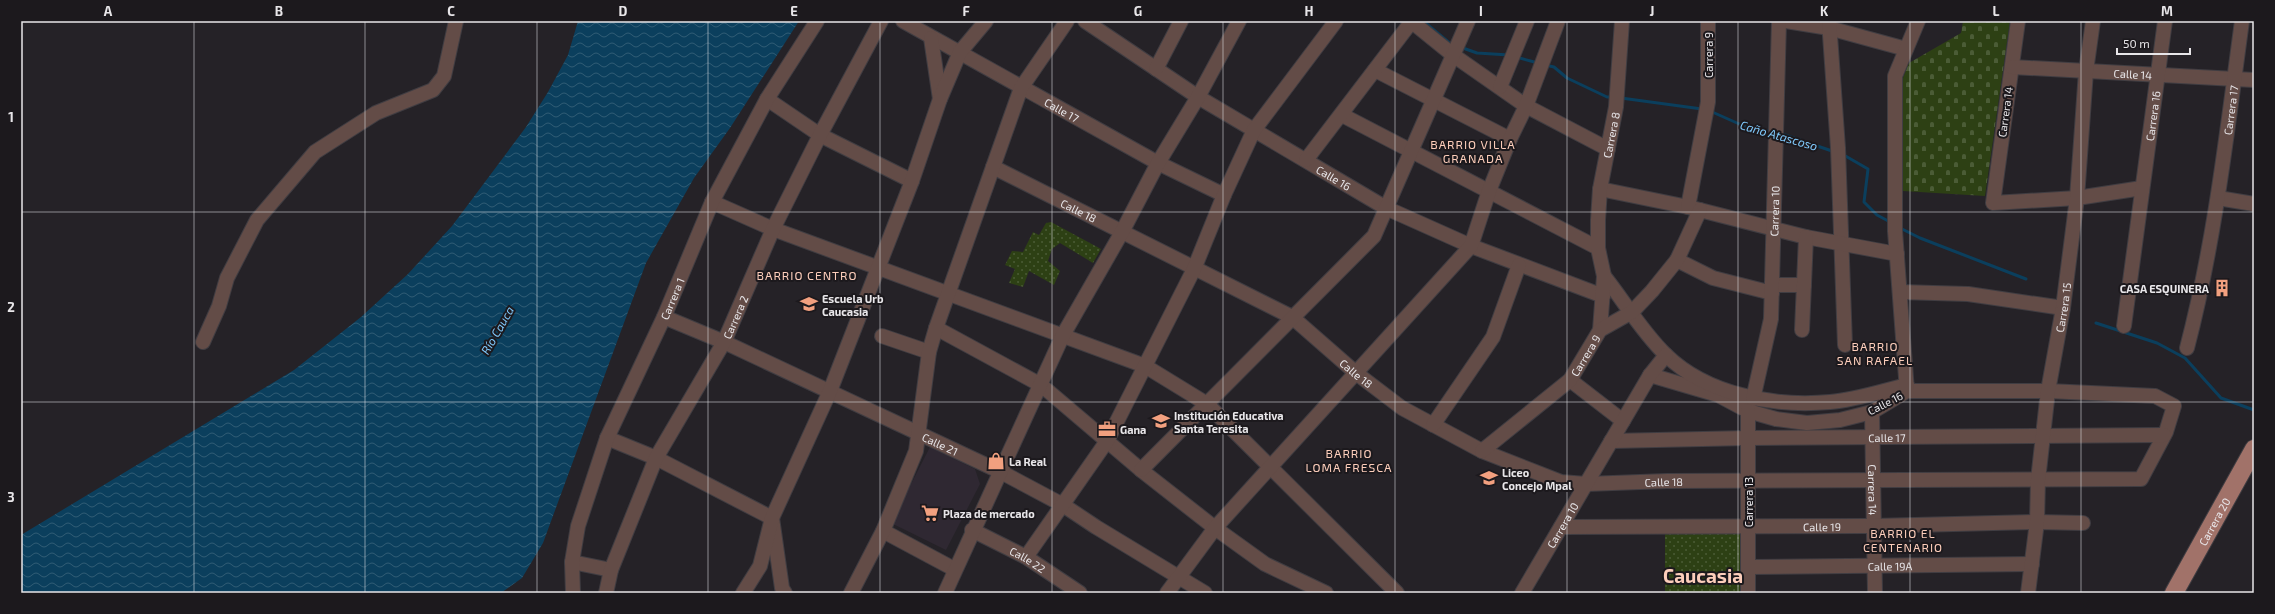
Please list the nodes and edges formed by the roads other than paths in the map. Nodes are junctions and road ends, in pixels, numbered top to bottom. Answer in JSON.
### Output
{"nodes":[{"id":1,"x":456,"y":21,"type":"edge"},
{"id":2,"x":817,"y":21,"type":"edge"},
{"id":3,"x":881,"y":21,"type":"edge"},
{"id":4,"x":903,"y":21,"type":"edge"},
{"id":5,"x":986,"y":21,"type":"edge"},
{"id":6,"x":1067,"y":21,"type":"edge"},
{"id":7,"x":1085,"y":21,"type":"edge"},
{"id":8,"x":1180,"y":21,"type":"edge"},
{"id":9,"x":1240,"y":21,"type":"edge"},
{"id":10,"x":1336,"y":21,"type":"edge"},
{"id":11,"x":1412,"y":21,"type":"edge"},
{"id":12,"x":1468,"y":21,"type":"edge"},
{"id":13,"x":1527,"y":21,"type":"edge"},
{"id":14,"x":1558,"y":21,"type":"edge"},
{"id":15,"x":1622,"y":21,"type":"edge"},
{"id":16,"x":1708,"y":21,"type":"edge"},
{"id":17,"x":1779,"y":21,"type":"edge"},
{"id":18,"x":1786,"y":21,"type":"edge"},
{"id":19,"x":1918,"y":21,"type":"edge"},
{"id":20,"x":2018,"y":21,"type":"edge"},
{"id":21,"x":2093,"y":21,"type":"edge"},
{"id":22,"x":2165,"y":21,"type":"edge"},
{"id":23,"x":2242,"y":21,"type":"edge"},
{"id":24,"x":1828,"y":25,"type":"edge"},
{"id":25,"x":931,"y":38,"type":"junction"},
{"id":26,"x":1456,"y":49,"type":"junction"},
{"id":27,"x":1906,"y":49,"type":"junction"},
{"id":28,"x":960,"y":52,"type":"junction"},
{"id":29,"x":2012,"y":66,"type":"junction"},
{"id":30,"x":1156,"y":69,"type":"junction"},
{"id":31,"x":1375,"y":70,"type":"junction"},
{"id":32,"x":2086,"y":71,"type":"junction"},
{"id":33,"x":2158,"y":74,"type":"junction"},
{"id":34,"x":2234,"y":79,"type":"junction"},
{"id":35,"x":2254,"y":80,"type":"edge"},
{"id":36,"x":1500,"y":87,"type":"junction"},
{"id":37,"x":1021,"y":88,"type":"junction"},
{"id":38,"x":1198,"y":97,"type":"junction"},
{"id":39,"x":940,"y":99,"type":"junction"},
{"id":40,"x":767,"y":100,"type":"junction"},
{"id":41,"x":1434,"y":100,"type":"junction"},
{"id":42,"x":1526,"y":106,"type":"junction"},
{"id":43,"x":1342,"y":115,"type":"junction"},
{"id":44,"x":1254,"y":130,"type":"junction"},
{"id":45,"x":820,"y":135,"type":"junction"},
{"id":46,"x":1510,"y":139,"type":"junction"},
{"id":47,"x":1608,"y":149,"type":"junction"},
{"id":48,"x":1412,"y":151,"type":"junction"},
{"id":49,"x":1306,"y":160,"type":"junction"},
{"id":50,"x":1158,"y":163,"type":"junction"},
{"id":51,"x":993,"y":167,"type":"junction"},
{"id":52,"x":912,"y":181,"type":"junction"},
{"id":53,"x":2142,"y":188,"type":"junction"},
{"id":54,"x":1600,"y":189,"type":"junction"},
{"id":55,"x":1488,"y":191,"type":"junction"},
{"id":56,"x":1224,"y":195,"type":"junction"},
{"id":57,"x":2077,"y":198,"type":"junction"},
{"id":58,"x":2218,"y":198,"type":"junction"},
{"id":59,"x":712,"y":202,"type":"junction"},
{"id":60,"x":2254,"y":204,"type":"edge"},
{"id":61,"x":1386,"y":208,"type":"junction"},
{"id":62,"x":1694,"y":208,"type":"junction"},
{"id":63,"x":773,"y":229,"type":"junction"},
{"id":64,"x":1774,"y":229,"type":"junction"},
{"id":65,"x":1122,"y":232,"type":"junction"},
{"id":66,"x":1806,"y":236,"type":"junction"},
{"id":67,"x":1841,"y":242,"type":"junction"},
{"id":68,"x":1471,"y":246,"type":"junction"},
{"id":69,"x":1598,"y":248,"type":"junction"},
{"id":70,"x":1897,"y":254,"type":"junction"},
{"id":71,"x":1677,"y":260,"type":"junction"},
{"id":72,"x":1519,"y":265,"type":"junction"},
{"id":73,"x":879,"y":268,"type":"junction"},
{"id":74,"x":1194,"y":269,"type":"junction"},
{"id":75,"x":1604,"y":276,"type":"junction"},
{"id":76,"x":1804,"y":285,"type":"junction"},
{"id":77,"x":1772,"y":289,"type":"junction"},
{"id":78,"x":1900,"y":292,"type":"junction"},
{"id":79,"x":947,"y":293,"type":"junction"},
{"id":80,"x":1603,"y":296,"type":"junction"},
{"id":81,"x":2063,"y":308,"type":"junction"},
{"id":82,"x":1632,"y":312,"type":"junction"},
{"id":83,"x":664,"y":317,"type":"junction"},
{"id":84,"x":1292,"y":317,"type":"junction"},
{"id":85,"x":2124,"y":326,"type":"dead end"},
{"id":86,"x":936,"y":328,"type":"junction"},
{"id":87,"x":1600,"y":330,"type":"junction"},
{"id":88,"x":1802,"y":330,"type":"dead end"},
{"id":89,"x":1063,"y":335,"type":"junction"},
{"id":90,"x":882,"y":336,"type":"dead end"},
{"id":91,"x":203,"y":342,"type":"dead end"},
{"id":92,"x":724,"y":342,"type":"junction"},
{"id":93,"x":1845,"y":345,"type":"dead end"},
{"id":94,"x":2187,"y":348,"type":"dead end"},
{"id":95,"x":929,"y":352,"type":"junction"},
{"id":96,"x":1666,"y":355,"type":"junction"},
{"id":97,"x":1145,"y":366,"type":"junction"},
{"id":98,"x":1356,"y":373,"type":"junction"},
{"id":99,"x":1650,"y":375,"type":"junction"},
{"id":100,"x":1570,"y":380,"type":"junction"},
{"id":101,"x":1041,"y":385,"type":"junction"},
{"id":102,"x":1907,"y":388,"type":"junction"},
{"id":103,"x":830,"y":391,"type":"junction"},
{"id":104,"x":2048,"y":391,"type":"junction"},
{"id":105,"x":1207,"y":404,"type":"junction"},
{"id":106,"x":1750,"y":405,"type":"junction"},
{"id":107,"x":1872,"y":412,"type":"junction"},
{"id":108,"x":1623,"y":422,"type":"junction"},
{"id":109,"x":1433,"y":425,"type":"junction"},
{"id":110,"x":918,"y":433,"type":"junction"},
{"id":111,"x":2164,"y":435,"type":"junction"},
{"id":112,"x":1872,"y":437,"type":"junction"},
{"id":113,"x":2042,"y":437,"type":"junction"},
{"id":114,"x":607,"y":438,"type":"junction"},
{"id":115,"x":1748,"y":438,"type":"junction"},
{"id":116,"x":1107,"y":441,"type":"junction"},
{"id":117,"x":1611,"y":441,"type":"junction"},
{"id":118,"x":2254,"y":449,"type":"edge"},
{"id":119,"x":1482,"y":452,"type":"junction"},
{"id":120,"x":656,"y":458,"type":"junction"},
{"id":121,"x":1269,"y":466,"type":"junction"},
{"id":122,"x":1142,"y":470,"type":"junction"},
{"id":123,"x":2254,"y":471,"type":"edge"},
{"id":124,"x":1001,"y":472,"type":"junction"},
{"id":125,"x":2038,"y":480,"type":"junction"},
{"id":126,"x":1873,"y":481,"type":"junction"},
{"id":127,"x":1748,"y":482,"type":"junction"},
{"id":128,"x":1586,"y":484,"type":"junction"},
{"id":129,"x":1063,"y":505,"type":"junction"},
{"id":130,"x":772,"y":518,"type":"junction"},
{"id":131,"x":2037,"y":522,"type":"junction"},
{"id":132,"x":2083,"y":523,"type":"dead end"},
{"id":133,"x":1561,"y":526,"type":"junction"},
{"id":134,"x":1748,"y":526,"type":"junction"},
{"id":135,"x":1874,"y":526,"type":"junction"},
{"id":136,"x":1215,"y":528,"type":"junction"},
{"id":137,"x":972,"y":530,"type":"junction"},
{"id":138,"x":882,"y":532,"type":"junction"},
{"id":139,"x":1026,"y":557,"type":"junction"},
{"id":140,"x":572,"y":562,"type":"junction"},
{"id":141,"x":778,"y":562,"type":"junction"},
{"id":142,"x":2032,"y":564,"type":"junction"},
{"id":143,"x":760,"y":566,"type":"junction"},
{"id":144,"x":1875,"y":566,"type":"junction"},
{"id":145,"x":1748,"y":567,"type":"junction"},
{"id":146,"x":954,"y":569,"type":"junction"},
{"id":147,"x":611,"y":570,"type":"junction"},
{"id":148,"x":1178,"y":577,"type":"junction"},
{"id":149,"x":572,"y":593,"type":"edge"},
{"id":150,"x":606,"y":593,"type":"edge"},
{"id":151,"x":742,"y":593,"type":"edge"},
{"id":152,"x":785,"y":593,"type":"edge"},
{"id":153,"x":851,"y":593,"type":"edge"},
{"id":154,"x":944,"y":593,"type":"edge"},
{"id":155,"x":1080,"y":593,"type":"edge"},
{"id":156,"x":1167,"y":593,"type":"edge"},
{"id":157,"x":1205,"y":593,"type":"edge"},
{"id":158,"x":1326,"y":593,"type":"edge"},
{"id":159,"x":1397,"y":593,"type":"edge"},
{"id":160,"x":1522,"y":593,"type":"edge"},
{"id":161,"x":1748,"y":593,"type":"edge"},
{"id":162,"x":1876,"y":593,"type":"edge"},
{"id":163,"x":2028,"y":593,"type":"edge"},
{"id":164,"x":2174,"y":593,"type":"edge"},
{"id":165,"x":2186,"y":593,"type":"edge"}],
"edges":[{"from":1,"to":91,"type":"street"},
{"from":2,"to":40,"type":"street","name":"Carrera 1"},
{"from":3,"to":45,"type":"street","name":"Carrera 2"},
{"from":4,"to":25,"type":"street","name":"Calle 17"},
{"from":5,"to":28,"type":"street"},
{"from":6,"to":37,"type":"street"},
{"from":7,"to":30,"type":"street","name":"Calle 16"},
{"from":8,"to":30,"type":"street"},
{"from":9,"to":38,"type":"street"},
{"from":10,"to":44,"type":"street"},
{"from":11,"to":26,"type":"street"},
{"from":11,"to":31,"type":"street"},
{"from":12,"to":26,"type":"street"},
{"from":13,"to":36,"type":"street"},
{"from":14,"to":42,"type":"street"},
{"from":15,"to":47,"type":"street","name":"Carrera 8"},
{"from":16,"to":62,"type":"street","name":"Carrera 9"},
{"from":17,"to":64,"type":"street","name":"Carrera 10"},
{"from":18,"to":24,"type":"street"},
{"from":19,"to":27,"type":"street"},
{"from":20,"to":29,"type":"street","name":"Carrera 14"},
{"from":21,"to":32,"type":"street","name":"Carrera 15"},
{"from":22,"to":33,"type":"street","name":"Carrera 16"},
{"from":23,"to":34,"type":"street","name":"Carrera 17"},
{"from":24,"to":27,"type":"street"},
{"from":24,"to":67,"type":"street"},
{"from":25,"to":28,"type":"street","name":"Calle 17"},
{"from":25,"to":39,"type":"street"},
{"from":26,"to":36,"type":"street"},
{"from":26,"to":41,"type":"street"},
{"from":27,"to":70,"type":"street"},
{"from":28,"to":37,"type":"street","name":"Calle 17"},
{"from":28,"to":39,"type":"street"},
{"from":29,"to":32,"type":"street","name":"Calle 14"},
{"from":29,"to":57,"type":"street","name":"Carrera 14"},
{"from":30,"to":38,"type":"street","name":"Calle 16"},
{"from":31,"to":41,"type":"street"},
{"from":31,"to":43,"type":"street"},
{"from":32,"to":33,"type":"street","name":"Calle 14"},
{"from":32,"to":57,"type":"street","name":"Carrera 15"},
{"from":33,"to":34,"type":"street","name":"Calle 14"},
{"from":33,"to":53,"type":"street","name":"Carrera 16"},
{"from":34,"to":35,"type":"street","name":"Calle 14"},
{"from":34,"to":58,"type":"street","name":"Carrera 17"},
{"from":36,"to":42,"type":"street"},
{"from":37,"to":50,"type":"street","name":"Calle 17"},
{"from":37,"to":51,"type":"street"},
{"from":38,"to":44,"type":"street","name":"Calle 16"},
{"from":38,"to":50,"type":"street"},
{"from":39,"to":52,"type":"street"},
{"from":40,"to":45,"type":"street"},
{"from":40,"to":59,"type":"street","name":"Carrera 1"},
{"from":41,"to":46,"type":"street"},
{"from":41,"to":48,"type":"street"},
{"from":42,"to":46,"type":"street"},
{"from":42,"to":47,"type":"street"},
{"from":43,"to":48,"type":"street"},
{"from":43,"to":49,"type":"street"},
{"from":44,"to":49,"type":"street","name":"Calle 16"},
{"from":44,"to":56,"type":"street"},
{"from":45,"to":52,"type":"street"},
{"from":45,"to":63,"type":"street","name":"Carrera 2"},
{"from":46,"to":55,"type":"street"},
{"from":47,"to":54,"type":"street","name":"Carrera 8"},
{"from":48,"to":55,"type":"street"},
{"from":48,"to":61,"type":"street"},
{"from":49,"to":61,"type":"street","name":"Calle 16"},
{"from":50,"to":56,"type":"street","name":"Calle 17"},
{"from":50,"to":65,"type":"street"},
{"from":51,"to":65,"type":"street","name":"Calle 18"},
{"from":51,"to":79,"type":"street"},
{"from":52,"to":73,"type":"street"},
{"from":53,"to":57,"type":"street"},
{"from":53,"to":85,"type":"street","name":"Carrera 16"},
{"from":54,"to":62,"type":"street"},
{"from":54,"to":69,"type":"street","name":"Carrera 8"},
{"from":55,"to":68,"type":"street"},
{"from":55,"to":69,"type":"street"},
{"from":56,"to":74,"type":"street"},
{"from":57,"to":81,"type":"street","name":"Carrera 15"},
{"from":58,"to":60,"type":"street"},
{"from":58,"to":94,"type":"street","name":"Carrera 17"},
{"from":59,"to":63,"type":"street"},
{"from":59,"to":83,"type":"street","name":"Carrera 1"},
{"from":61,"to":68,"type":"street","name":"Calle 16"},
{"from":61,"to":84,"type":"street"},
{"from":62,"to":64,"type":"street"},
{"from":62,"to":71,"type":"street","name":"Carrera 9"},
{"from":63,"to":73,"type":"street"},
{"from":63,"to":92,"type":"street","name":"Carrera 2"},
{"from":64,"to":66,"type":"street"},
{"from":64,"to":77,"type":"street","name":"Carrera 10"},
{"from":65,"to":74,"type":"street","name":"Calle 18"},
{"from":65,"to":89,"type":"street"},
{"from":66,"to":67,"type":"street"},
{"from":66,"to":76,"type":"street"},
{"from":67,"to":70,"type":"street"},
{"from":67,"to":93,"type":"street"},
{"from":68,"to":72,"type":"street","name":"Calle 16"},
{"from":68,"to":98,"type":"street"},
{"from":69,"to":75,"type":"street","name":"Carrera 8"},
{"from":70,"to":78,"type":"street"},
{"from":71,"to":77,"type":"street"},
{"from":71,"to":82,"type":"street","name":"Carrera 9"},
{"from":72,"to":80,"type":"street","name":"Calle 16"},
{"from":72,"to":109,"type":"street"},
{"from":73,"to":79,"type":"street"},
{"from":73,"to":103,"type":"street"},
{"from":74,"to":84,"type":"street","name":"Calle 18"},
{"from":74,"to":97,"type":"street"},
{"from":75,"to":80,"type":"street"},
{"from":75,"to":82,"type":"street","name":"Calle 16"},
{"from":76,"to":77,"type":"street"},
{"from":76,"to":88,"type":"street"},
{"from":77,"to":106,"type":"street","name":"Carrera 10"},
{"from":78,"to":81,"type":"street"},
{"from":78,"to":102,"type":"street"},
{"from":79,"to":86,"type":"street"},
{"from":79,"to":89,"type":"street"},
{"from":80,"to":87,"type":"street"},
{"from":81,"to":104,"type":"street","name":"Carrera 15"},
{"from":82,"to":87,"type":"street","name":"Carrera 9"},
{"from":82,"to":96,"type":"street","name":"Calle 16"},
{"from":83,"to":92,"type":"street","name":"Calle 21"},
{"from":83,"to":114,"type":"street","name":"Carrera 1"},
{"from":84,"to":98,"type":"street","name":"Calle 18"},
{"from":84,"to":105,"type":"street"},
{"from":86,"to":95,"type":"street"},
{"from":86,"to":101,"type":"street"},
{"from":87,"to":100,"type":"street","name":"Carrera 9"},
{"from":89,"to":97,"type":"street"},
{"from":89,"to":101,"type":"street"},
{"from":90,"to":95,"type":"street"},
{"from":92,"to":103,"type":"street","name":"Calle 21"},
{"from":92,"to":120,"type":"street","name":"Carrera 2"},
{"from":95,"to":110,"type":"street"},
{"from":96,"to":99,"type":"street","name":"Carrera 10"},
{"from":96,"to":106,"type":"street","name":"Calle 16"},
{"from":97,"to":105,"type":"street"},
{"from":97,"to":116,"type":"street"},
{"from":98,"to":109,"type":"street","name":"Calle 18"},
{"from":98,"to":121,"type":"street"},
{"from":99,"to":106,"type":"street","name":"Calle 16"},
{"from":99,"to":108,"type":"street","name":"Carrera 10"},
{"from":100,"to":108,"type":"street"},
{"from":100,"to":119,"type":"street","name":"Carrera 9"},
{"from":101,"to":116,"type":"street"},
{"from":101,"to":124,"type":"street"},
{"from":102,"to":104,"type":"street","name":"Calle 16"},
{"from":102,"to":106,"type":"street","name":"Calle 16"},
{"from":102,"to":107,"type":"street","name":"Calle 16"},
{"from":103,"to":110,"type":"street","name":"Calle 21"},
{"from":103,"to":130,"type":"street"},
{"from":104,"to":111,"type":"street","name":"Calle 16"},
{"from":104,"to":113,"type":"street","name":"Carrera 15"},
{"from":105,"to":121,"type":"street"},
{"from":105,"to":122,"type":"street"},
{"from":106,"to":107,"type":"street","name":"Calle 16"},
{"from":106,"to":115,"type":"street","name":"Carrera 13"},
{"from":107,"to":112,"type":"street","name":"Carrera 14"},
{"from":108,"to":117,"type":"street","name":"Carrera 10"},
{"from":109,"to":119,"type":"street","name":"Calle 18"},
{"from":110,"to":124,"type":"street","name":"Calle 21"},
{"from":110,"to":138,"type":"street"},
{"from":111,"to":113,"type":"street","name":"Calle 17"},
{"from":111,"to":125,"type":"street","name":"Calle 18"},
{"from":112,"to":113,"type":"street","name":"Calle 17"},
{"from":112,"to":115,"type":"street","name":"Calle 17"},
{"from":112,"to":126,"type":"street","name":"Carrera 14"},
{"from":113,"to":125,"type":"street","name":"Carrera 15"},
{"from":114,"to":120,"type":"street"},
{"from":114,"to":140,"type":"street","name":"Carrera 1"},
{"from":115,"to":117,"type":"street","name":"Calle 17"},
{"from":115,"to":127,"type":"street","name":"Carrera 13"},
{"from":116,"to":122,"type":"street"},
{"from":116,"to":129,"type":"street"},
{"from":117,"to":128,"type":"street","name":"Carrera 10"},
{"from":118,"to":164,"type":"main road","name":"Carrera 20"},
{"from":119,"to":128,"type":"street","name":"Calle 18"},
{"from":120,"to":130,"type":"street"},
{"from":120,"to":147,"type":"street","name":"Carrera 2"},
{"from":121,"to":136,"type":"street"},
{"from":121,"to":159,"type":"street"},
{"from":122,"to":136,"type":"street"},
{"from":123,"to":165,"type":"main road","name":"Carrera 20"},
{"from":124,"to":129,"type":"street","name":"Calle 21"},
{"from":124,"to":137,"type":"street"},
{"from":125,"to":126,"type":"street","name":"Calle 18"},
{"from":125,"to":131,"type":"street","name":"Carrera 15"},
{"from":126,"to":127,"type":"street","name":"Calle 18"},
{"from":126,"to":135,"type":"street","name":"Carrera 14"},
{"from":127,"to":128,"type":"street","name":"Calle 18"},
{"from":127,"to":134,"type":"street","name":"Carrera 13"},
{"from":128,"to":133,"type":"street","name":"Carrera 10"},
{"from":129,"to":139,"type":"street"},
{"from":129,"to":148,"type":"street","name":"Calle 21"},
{"from":130,"to":141,"type":"street"},
{"from":130,"to":143,"type":"street"},
{"from":131,"to":132,"type":"street","name":"Calle 19"},
{"from":131,"to":135,"type":"street","name":"Calle 19"},
{"from":131,"to":142,"type":"street","name":"Carrera 15"},
{"from":133,"to":134,"type":"street","name":"Calle 19"},
{"from":133,"to":160,"type":"street","name":"Carrera 10"},
{"from":134,"to":135,"type":"street","name":"Calle 19"},
{"from":134,"to":145,"type":"street","name":"Carrera 13"},
{"from":135,"to":144,"type":"street","name":"Carrera 14"},
{"from":136,"to":148,"type":"street"},
{"from":136,"to":158,"type":"street"},
{"from":137,"to":139,"type":"street","name":"Calle 22"},
{"from":137,"to":146,"type":"street"},
{"from":138,"to":146,"type":"street"},
{"from":138,"to":153,"type":"street"},
{"from":139,"to":155,"type":"street","name":"Calle 22"},
{"from":140,"to":147,"type":"street"},
{"from":140,"to":149,"type":"street","name":"Carrera 1"},
{"from":141,"to":143,"type":"street"},
{"from":141,"to":152,"type":"street"},
{"from":142,"to":144,"type":"street","name":"Calle 19A"},
{"from":142,"to":163,"type":"street","name":"Carrera 15"},
{"from":143,"to":151,"type":"street"},
{"from":144,"to":145,"type":"street","name":"Calle 19A"},
{"from":144,"to":162,"type":"street","name":"Carrera 14"},
{"from":145,"to":161,"type":"street","name":"Carrera 13"},
{"from":146,"to":154,"type":"street"},
{"from":147,"to":150,"type":"street","name":"Carrera 2"},
{"from":148,"to":156,"type":"street"},
{"from":148,"to":157,"type":"street","name":"Calle 21"}]}
